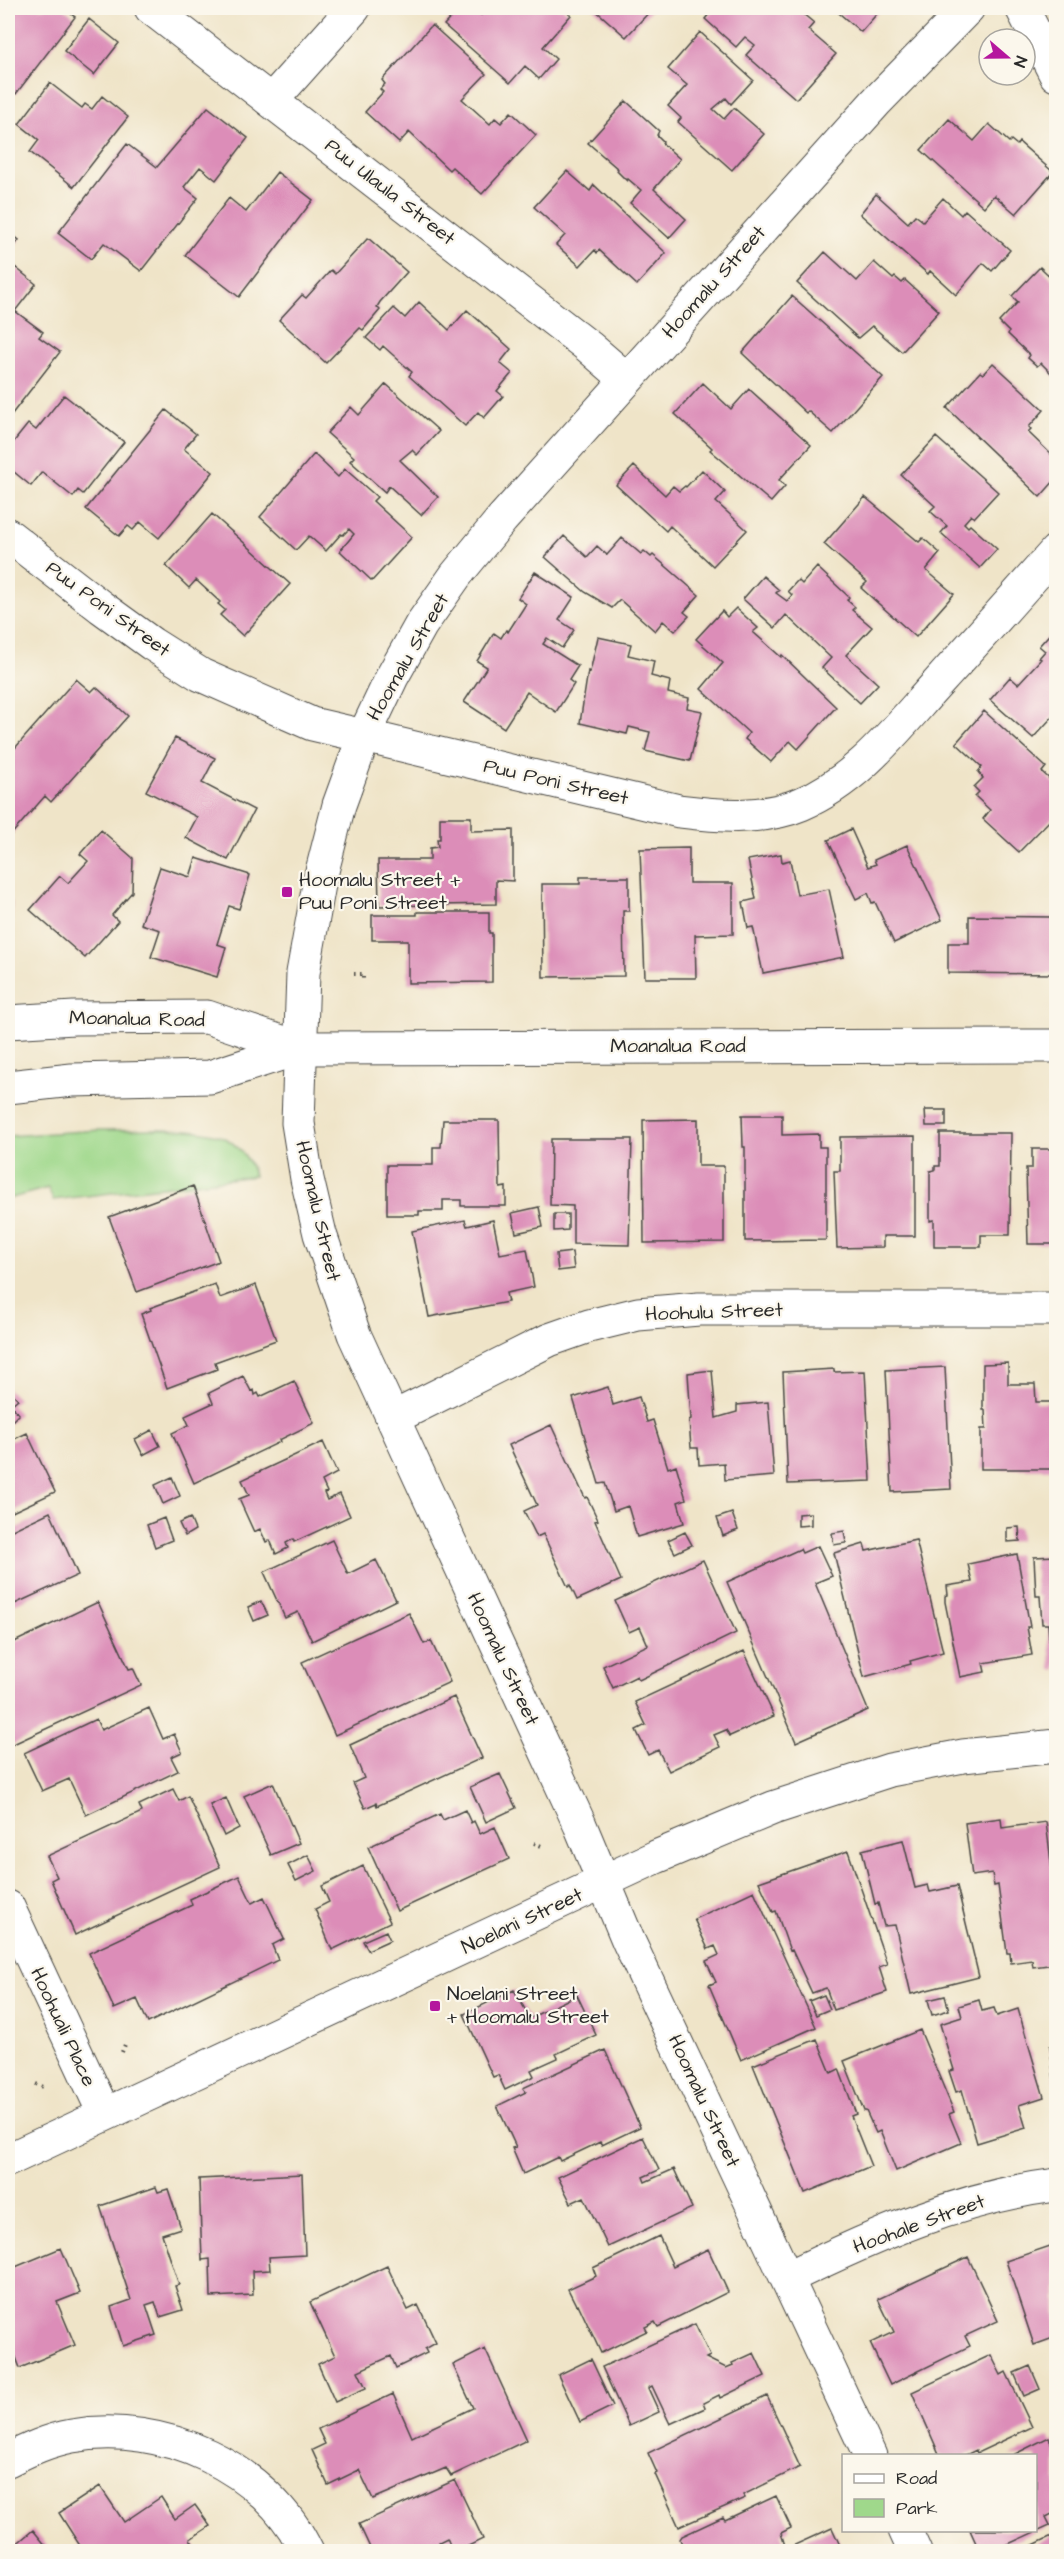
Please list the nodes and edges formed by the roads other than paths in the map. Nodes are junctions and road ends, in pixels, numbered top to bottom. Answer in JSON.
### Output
{"nodes":[{"id":1,"x":151,"y":8,"type":"edge"},
{"id":2,"x":354,"y":8,"type":"edge"},
{"id":3,"x":968,"y":8,"type":"edge"},
{"id":4,"x":1022,"y":8,"type":"edge"},
{"id":5,"x":1056,"y":75,"type":"edge"},
{"id":6,"x":272,"y":100,"type":"junction"},
{"id":7,"x":626,"y":379,"type":"junction"},
{"id":8,"x":8,"y":535,"type":"edge"},
{"id":9,"x":1056,"y":551,"type":"edge"},
{"id":10,"x":364,"y":736,"type":"junction"},
{"id":11,"x":8,"y":1022,"type":"edge"},
{"id":12,"x":1056,"y":1046,"type":"edge"},
{"id":13,"x":299,"y":1048,"type":"junction"},
{"id":14,"x":8,"y":1086,"type":"edge"},
{"id":15,"x":1056,"y":1309,"type":"edge"},
{"id":16,"x":393,"y":1418,"type":"junction"},
{"id":17,"x":1056,"y":1746,"type":"edge"},
{"id":18,"x":604,"y":1882,"type":"junction"},
{"id":19,"x":8,"y":1907,"type":"edge"},
{"id":20,"x":104,"y":2113,"type":"junction"},
{"id":21,"x":8,"y":2160,"type":"edge"},
{"id":22,"x":1056,"y":2185,"type":"edge"},
{"id":23,"x":788,"y":2278,"type":"junction"},
{"id":24,"x":869,"y":2454,"type":"edge"},
{"id":25,"x":8,"y":2460,"type":"edge"},
{"id":26,"x":906,"y":2532,"type":"edge"},
{"id":27,"x":307,"y":2552,"type":"edge"},
{"id":28,"x":915,"y":2552,"type":"edge"}],
"edges":[{"from":1,"to":6,"type":"street","name":"Puu Ulaula Street"},
{"from":2,"to":6,"type":"street"},
{"from":3,"to":7,"type":"street","name":"Hoomalu Street"},
{"from":4,"to":5,"type":"street"},
{"from":6,"to":7,"type":"street","name":"Puu Ulaula Street"},
{"from":7,"to":10,"type":"street","name":"Hoomalu Street"},
{"from":8,"to":10,"type":"street","name":"Puu Poni Street"},
{"from":9,"to":10,"type":"street","name":"Puu Poni Street"},
{"from":10,"to":13,"type":"street","name":"Hoomalu Street"},
{"from":11,"to":13,"type":"street","name":"Moanalua Road"},
{"from":12,"to":13,"type":"street","name":"Moanalua Road"},
{"from":13,"to":14,"type":"street","name":"Moanalua Road"},
{"from":13,"to":16,"type":"street","name":"Hoomalu Street"},
{"from":15,"to":16,"type":"street","name":"Hoohulu Street"},
{"from":16,"to":18,"type":"street","name":"Hoomalu Street"},
{"from":17,"to":18,"type":"street","name":"Noelani Street"},
{"from":18,"to":20,"type":"street","name":"Noelani Street"},
{"from":18,"to":23,"type":"street","name":"Hoomalu Street"},
{"from":19,"to":20,"type":"street","name":"Hoohuali Place"},
{"from":20,"to":21,"type":"street","name":"Noelani Street"},
{"from":22,"to":23,"type":"street","name":"Hoohale Street"},
{"from":23,"to":24,"type":"street","name":"Hoomalu Street"},
{"from":25,"to":27,"type":"street"},
{"from":26,"to":28,"type":"street"}]}
